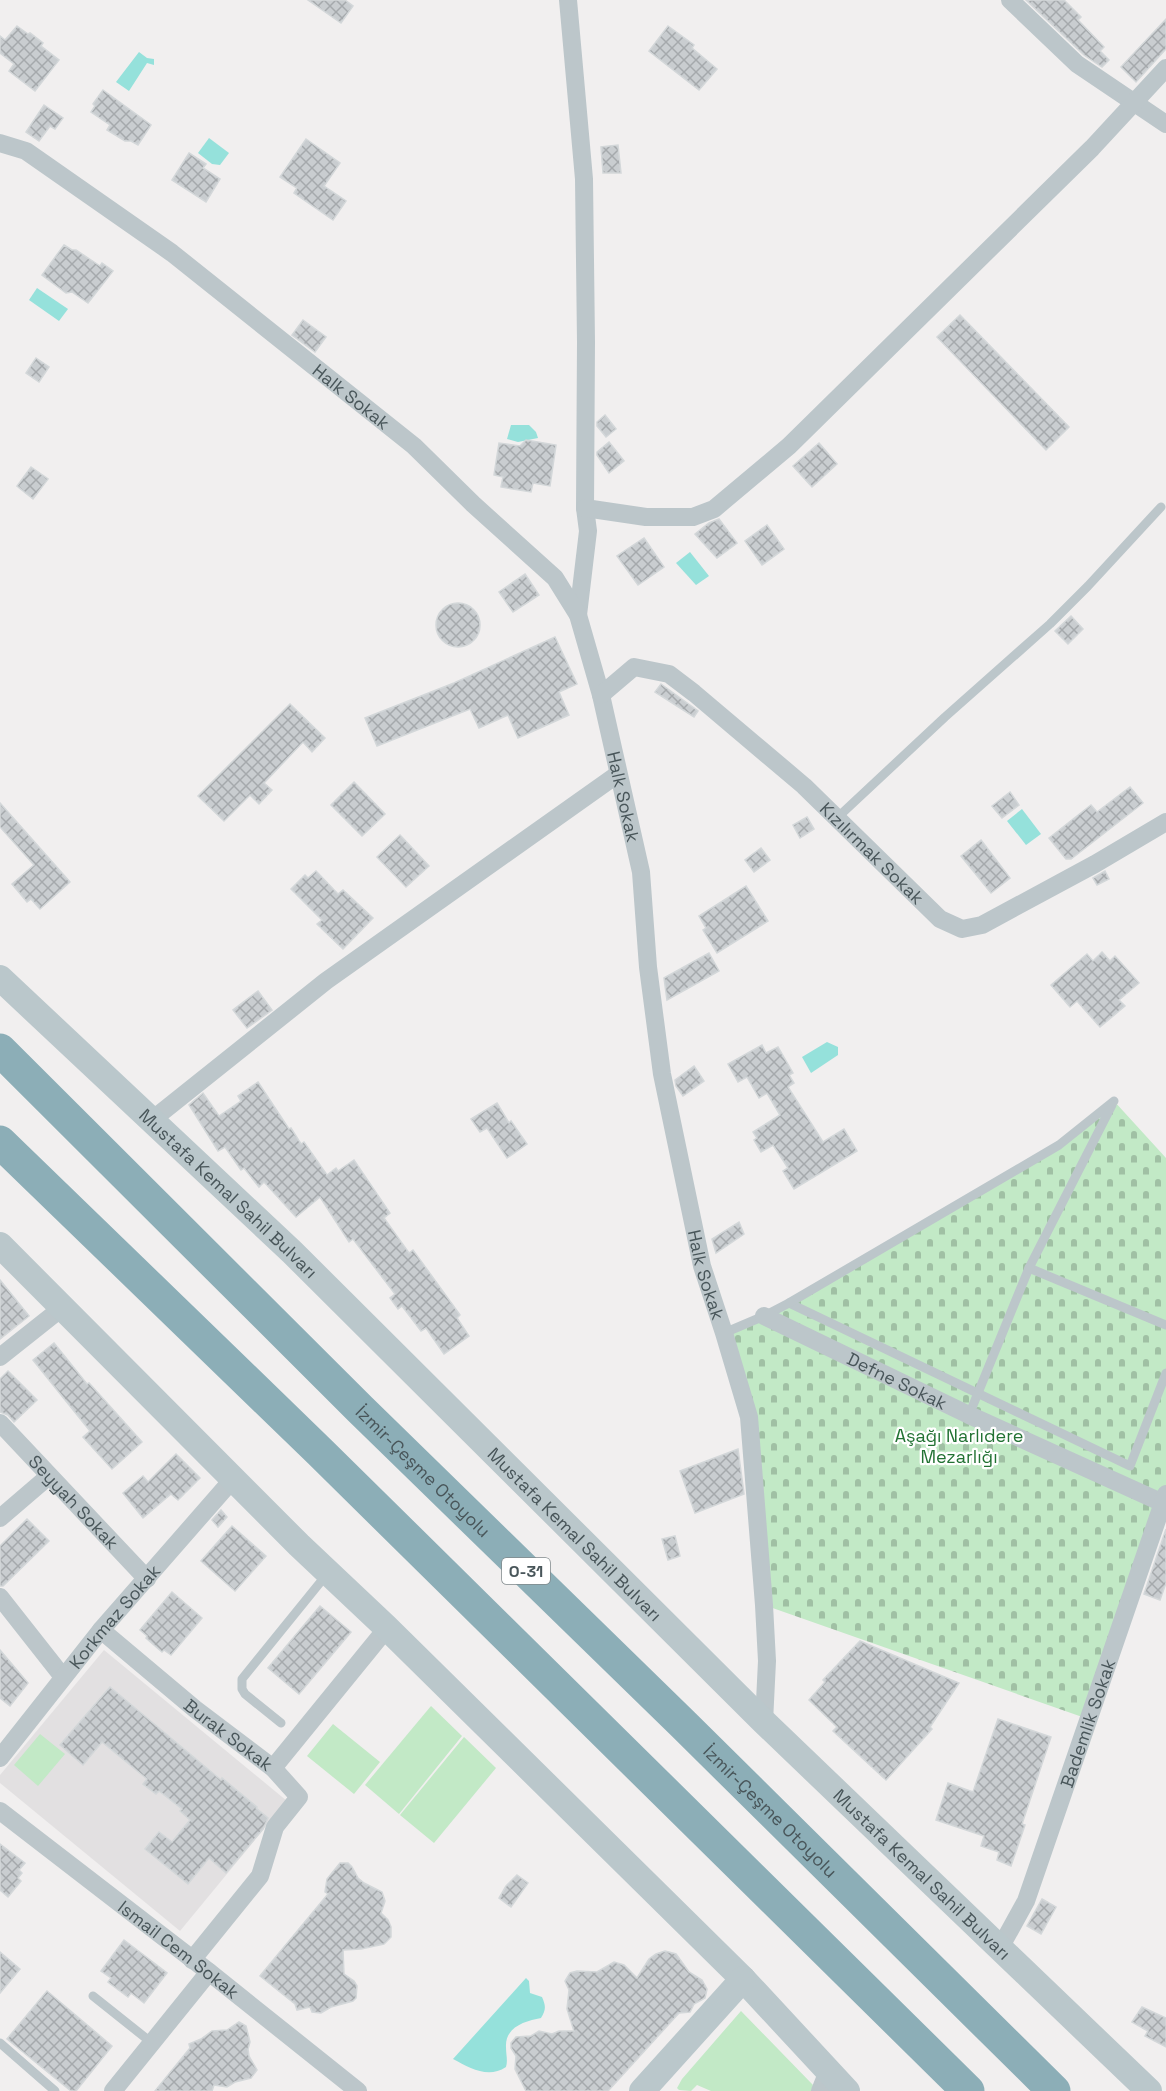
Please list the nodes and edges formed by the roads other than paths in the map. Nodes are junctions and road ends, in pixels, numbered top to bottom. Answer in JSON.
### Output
{"nodes":[{"id":1,"x":568,"y":0,"type":"edge"},
{"id":2,"x":1010,"y":0,"type":"edge"},
{"id":3,"x":1166,"y":68,"type":"edge"},
{"id":4,"x":1134,"y":101,"type":"junction"},
{"id":5,"x":1166,"y":124,"type":"edge"},
{"id":6,"x":0,"y":143,"type":"edge"},
{"id":7,"x":1161,"y":507,"type":"dead end"},
{"id":8,"x":585,"y":508,"type":"junction"},
{"id":9,"x":578,"y":615,"type":"junction"},
{"id":10,"x":601,"y":695,"type":"junction"},
{"id":11,"x":618,"y":774,"type":"junction"},
{"id":12,"x":838,"y":817,"type":"junction"},
{"id":13,"x":1166,"y":822,"type":"edge"},
{"id":14,"x":0,"y":978,"type":"edge"},
{"id":15,"x":0,"y":1050,"type":"edge"},
{"id":16,"x":152,"y":1120,"type":"junction"},
{"id":17,"x":0,"y":1142,"type":"edge"},
{"id":18,"x":0,"y":1245,"type":"edge"},
{"id":19,"x":1029,"y":1268,"type":"junction"},
{"id":20,"x":789,"y":1303,"type":"junction"},
{"id":21,"x":63,"y":1307,"type":"junction"},
{"id":22,"x":764,"y":1317,"type":"junction"},
{"id":23,"x":1166,"y":1325,"type":"edge"},
{"id":24,"x":724,"y":1333,"type":"junction"},
{"id":25,"x":0,"y":1357,"type":"edge"},
{"id":26,"x":1166,"y":1373,"type":"edge"},
{"id":27,"x":978,"y":1395,"type":"junction"},
{"id":28,"x":969,"y":1415,"type":"junction"},
{"id":29,"x":0,"y":1423,"type":"edge"},
{"id":30,"x":50,"y":1476,"type":"junction"},
{"id":31,"x":233,"y":1479,"type":"junction"},
{"id":32,"x":1164,"y":1499,"type":"edge"},
{"id":33,"x":0,"y":1518,"type":"edge"},
{"id":34,"x":328,"y":1572,"type":"junction"},
{"id":35,"x":147,"y":1579,"type":"junction"},
{"id":36,"x":0,"y":1597,"type":"edge"},
{"id":37,"x":387,"y":1628,"type":"junction"},
{"id":38,"x":101,"y":1630,"type":"junction"},
{"id":39,"x":63,"y":1677,"type":"junction"},
{"id":40,"x":764,"y":1722,"type":"junction"},
{"id":41,"x":281,"y":1724,"type":"dead end"},
{"id":42,"x":0,"y":1758,"type":"edge"},
{"id":43,"x":273,"y":1768,"type":"junction"},
{"id":44,"x":0,"y":1811,"type":"edge"},
{"id":45,"x":1000,"y":1948,"type":"junction"},
{"id":46,"x":192,"y":1960,"type":"junction"},
{"id":47,"x":209,"y":1972,"type":"junction"},
{"id":48,"x":743,"y":1979,"type":"junction"},
{"id":49,"x":93,"y":1996,"type":"dead end"},
{"id":50,"x":0,"y":2043,"type":"edge"},
{"id":51,"x":152,"y":2043,"type":"junction"},
{"id":52,"x":824,"y":2081,"type":"edge"},
{"id":53,"x":649,"y":2089,"type":"edge"},
{"id":54,"x":54,"y":2091,"type":"edge"},
{"id":55,"x":113,"y":2091,"type":"edge"},
{"id":56,"x":358,"y":2091,"type":"edge"},
{"id":57,"x":847,"y":2091,"type":"edge"},
{"id":58,"x":968,"y":2091,"type":"edge"},
{"id":59,"x":1054,"y":2091,"type":"edge"},
{"id":60,"x":1149,"y":2091,"type":"edge"}],
"edges":[{"from":1,"to":8,"type":"street"},
{"from":2,"to":4,"type":"street"},
{"from":3,"to":4,"type":"street"},
{"from":4,"to":5,"type":"street"},
{"from":4,"to":8,"type":"street"},
{"from":6,"to":9,"type":"street","name":"Halk Sokak"},
{"from":7,"to":12,"type":"lane"},
{"from":8,"to":9,"type":"street"},
{"from":9,"to":10,"type":"street","name":"Halk Sokak"},
{"from":10,"to":11,"type":"street","name":"Halk Sokak"},
{"from":10,"to":12,"type":"street","name":"Kızılırmak Sokak"},
{"from":11,"to":16,"type":"street"},
{"from":11,"to":24,"type":"street","name":"Halk Sokak"},
{"from":12,"to":13,"type":"street","name":"Kızılırmak Sokak"},
{"from":14,"to":16,"type":"main road","name":"Mustafa Kemal Sahil Bulvarı"},
{"from":15,"to":59,"type":"highway","name":"İzmir-Çeşme Otoyolu","number":"O-31"},
{"from":16,"to":40,"type":"main road","name":"Mustafa Kemal Sahil Bulvarı"},
{"from":17,"to":58,"type":"highway"},
{"from":18,"to":21,"type":"main road"},
{"from":19,"to":20,"type":"lane"},
{"from":19,"to":23,"type":"lane"},
{"from":19,"to":27,"type":"lane"},
{"from":20,"to":22,"type":"lane"},
{"from":20,"to":27,"type":"lane"},
{"from":21,"to":25,"type":"street"},
{"from":21,"to":31,"type":"main road"},
{"from":22,"to":24,"type":"lane"},
{"from":22,"to":28,"type":"street","name":"Defne Sokak"},
{"from":24,"to":40,"type":"street","name":"Halk Sokak"},
{"from":26,"to":27,"type":"lane"},
{"from":27,"to":28,"type":"lane"},
{"from":28,"to":32,"type":"street","name":"Defne Sokak"},
{"from":29,"to":30,"type":"street","name":"Seyyah Sokak"},
{"from":30,"to":33,"type":"street"},
{"from":30,"to":35,"type":"street","name":"Seyyah Sokak"},
{"from":31,"to":34,"type":"main road"},
{"from":31,"to":35,"type":"street","name":"Korkmaz Sokak"},
{"from":32,"to":45,"type":"street","name":"Bademlik Sokak"},
{"from":34,"to":37,"type":"main road"},
{"from":34,"to":41,"type":"lane"},
{"from":35,"to":38,"type":"street","name":"Korkmaz Sokak"},
{"from":36,"to":39,"type":"street"},
{"from":37,"to":43,"type":"street","name":"Burak Sokak"},
{"from":37,"to":48,"type":"main road"},
{"from":38,"to":39,"type":"street","name":"Korkmaz Sokak"},
{"from":38,"to":43,"type":"street","name":"Burak Sokak"},
{"from":39,"to":42,"type":"street","name":"Korkmaz Sokak"},
{"from":40,"to":45,"type":"main road","name":"Mustafa Kemal Sahil Bulvarı"},
{"from":43,"to":46,"type":"street"},
{"from":44,"to":46,"type":"street","name":"Ismail Cem Sokak"},
{"from":45,"to":60,"type":"main road","name":"Mustafa Kemal Sahil Bulvarı"},
{"from":46,"to":47,"type":"street","name":"Ismail Cem Sokak"},
{"from":47,"to":51,"type":"street"},
{"from":47,"to":56,"type":"street","name":"Ismail Cem Sokak"},
{"from":48,"to":52,"type":"main road"},
{"from":48,"to":53,"type":"main road"},
{"from":49,"to":51,"type":"lane"},
{"from":50,"to":54,"type":"lane"},
{"from":51,"to":55,"type":"street"},
{"from":52,"to":57,"type":"main road"}]}
